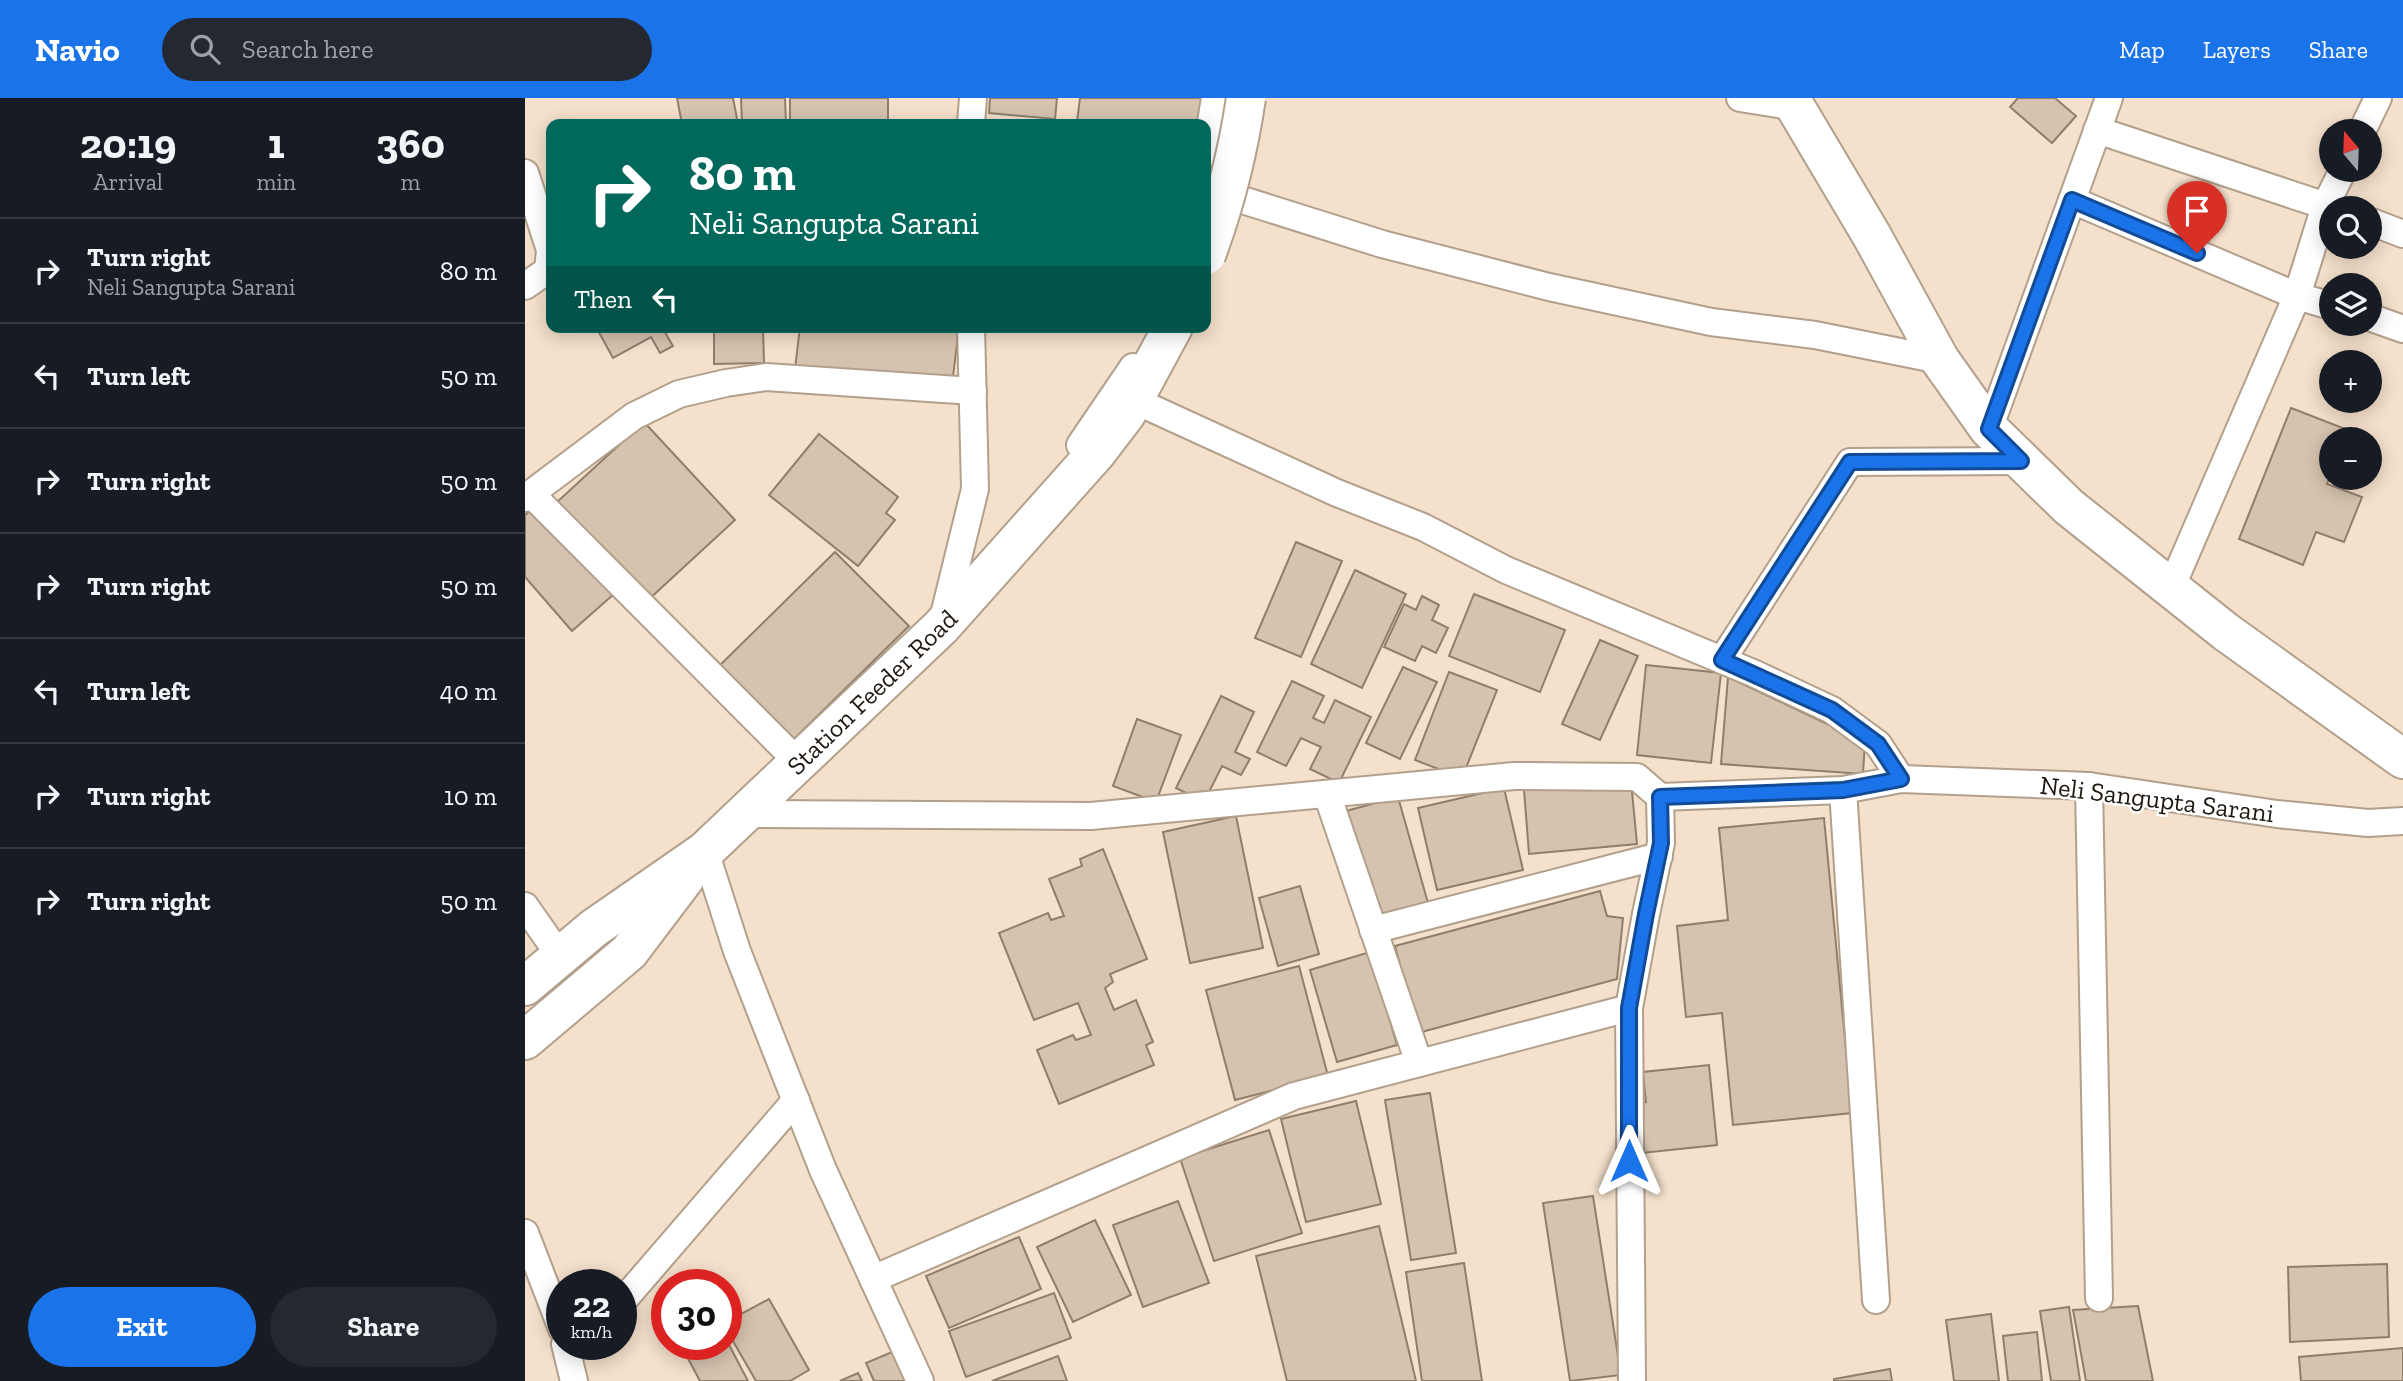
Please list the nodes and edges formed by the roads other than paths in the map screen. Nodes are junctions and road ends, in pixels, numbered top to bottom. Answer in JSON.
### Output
{"nodes":[{"id":1,"x":972,"y":98,"type":"edge"},
{"id":2,"x":1215,"y":98,"type":"edge"},
{"id":3,"x":1246,"y":98,"type":"edge"},
{"id":4,"x":1252,"y":98,"type":"edge"},
{"id":5,"x":1740,"y":98,"type":"edge"},
{"id":6,"x":2109,"y":98,"type":"edge"},
{"id":7,"x":2378,"y":98,"type":"edge"},
{"id":8,"x":1793,"y":103,"type":"edge"},
{"id":9,"x":971,"y":119,"type":"edge"},
{"id":10,"x":2368,"y":119,"type":"edge"},
{"id":11,"x":1211,"y":122,"type":"edge"},
{"id":12,"x":2098,"y":130,"type":"junction"},
{"id":13,"x":525,"y":173,"type":"edge"},
{"id":14,"x":1211,"y":192,"type":"edge"},
{"id":15,"x":1233,"y":197,"type":"junction"},
{"id":16,"x":2072,"y":200,"type":"junction"},
{"id":17,"x":2319,"y":204,"type":"edge"},
{"id":18,"x":2382,"y":226,"type":"edge"},
{"id":19,"x":2403,"y":234,"type":"edge"},
{"id":20,"x":2319,"y":235,"type":"edge"},
{"id":21,"x":546,"y":238,"type":"edge"},
{"id":22,"x":1211,"y":241,"type":"edge"},
{"id":23,"x":1211,"y":259,"type":"edge"},
{"id":24,"x":546,"y":271,"type":"edge"},
{"id":25,"x":525,"y":286,"type":"edge"},
{"id":26,"x":2297,"y":296,"type":"junction"},
{"id":27,"x":2319,"y":302,"type":"edge"},
{"id":28,"x":2382,"y":322,"type":"edge"},
{"id":29,"x":2403,"y":329,"type":"edge"},
{"id":30,"x":971,"y":333,"type":"edge"},
{"id":31,"x":1150,"y":333,"type":"edge"},
{"id":32,"x":1170,"y":333,"type":"edge"},
{"id":33,"x":1184,"y":333,"type":"edge"},
{"id":34,"x":1940,"y":360,"type":"junction"},
{"id":35,"x":973,"y":391,"type":"junction"},
{"id":36,"x":1149,"y":407,"type":"junction"},
{"id":37,"x":1989,"y":429,"type":"junction"},
{"id":38,"x":2021,"y":461,"type":"junction"},
{"id":39,"x":528,"y":496,"type":"edge"},
{"id":40,"x":1041,"y":516,"type":"junction"},
{"id":41,"x":2171,"y":588,"type":"junction"},
{"id":42,"x":941,"y":627,"type":"junction"},
{"id":43,"x":1722,"y":660,"type":"junction"},
{"id":44,"x":2403,"y":759,"type":"edge"},
{"id":45,"x":799,"y":763,"type":"junction"},
{"id":46,"x":1901,"y":779,"type":"junction"},
{"id":47,"x":2089,"y":786,"type":"junction"},
{"id":48,"x":1843,"y":790,"type":"junction"},
{"id":49,"x":1327,"y":794,"type":"junction"},
{"id":50,"x":1660,"y":797,"type":"junction"},
{"id":51,"x":745,"y":814,"type":"junction"},
{"id":52,"x":2403,"y":821,"type":"edge"},
{"id":53,"x":705,"y":852,"type":"junction"},
{"id":54,"x":1659,"y":856,"type":"junction"},
{"id":55,"x":525,"y":906,"type":"edge"},
{"id":56,"x":1373,"y":930,"type":"junction"},
{"id":57,"x":560,"y":956,"type":"junction"},
{"id":58,"x":525,"y":986,"type":"edge"},
{"id":59,"x":1629,"y":1008,"type":"junction"},
{"id":60,"x":525,"y":1040,"type":"edge"},
{"id":61,"x":1419,"y":1063,"type":"junction"},
{"id":62,"x":796,"y":1100,"type":"junction"},
{"id":63,"x":525,"y":1233,"type":"edge"},
{"id":64,"x":873,"y":1279,"type":"junction"},
{"id":65,"x":637,"y":1284,"type":"edge"},
{"id":66,"x":546,"y":1287,"type":"edge"},
{"id":67,"x":2099,"y":1298,"type":"dead end"},
{"id":68,"x":1875,"y":1300,"type":"dead end"},
{"id":69,"x":920,"y":1381,"type":"edge"},
{"id":70,"x":1632,"y":1381,"type":"edge"}],
"edges":[{"from":1,"to":9,"type":"street"},
{"from":2,"to":11,"type":"street"},
{"from":3,"to":22,"type":"street","bridge":true},
{"from":4,"to":15,"type":"street"},
{"from":5,"to":8,"type":"street"},
{"from":6,"to":12,"type":"street"},
{"from":7,"to":10,"type":"street"},
{"from":8,"to":34,"type":"street"},
{"from":12,"to":16,"type":"street"},
{"from":12,"to":17,"type":"street"},
{"from":13,"to":21,"type":"street"},
{"from":14,"to":15,"type":"street"},
{"from":15,"to":23,"type":"street"},
{"from":15,"to":34,"type":"street"},
{"from":16,"to":26,"type":"street"},
{"from":16,"to":37,"type":"street"},
{"from":18,"to":19,"type":"street"},
{"from":20,"to":26,"type":"street"},
{"from":24,"to":25,"type":"street"},
{"from":26,"to":27,"type":"street"},
{"from":26,"to":41,"type":"street"},
{"from":28,"to":29,"type":"street"},
{"from":30,"to":35,"type":"street"},
{"from":31,"to":40,"type":"street"},
{"from":32,"to":40,"type":"street","name":"Station Feeder Road"},
{"from":33,"to":36,"type":"street"},
{"from":34,"to":37,"type":"street"},
{"from":35,"to":39,"type":"street"},
{"from":35,"to":42,"type":"street"},
{"from":36,"to":40,"type":"street"},
{"from":36,"to":43,"type":"street"},
{"from":37,"to":38,"type":"street"},
{"from":38,"to":41,"type":"street"},
{"from":38,"to":43,"type":"street"},
{"from":39,"to":45,"type":"street"},
{"from":40,"to":42,"type":"street","name":"Station Feeder Road"},
{"from":41,"to":44,"type":"street"},
{"from":42,"to":45,"type":"street","name":"Station Feeder Road"},
{"from":43,"to":46,"type":"street"},
{"from":45,"to":51,"type":"street","name":"Station Feeder Road"},
{"from":46,"to":47,"type":"street","name":"Neli Sangupta Sarani"},
{"from":46,"to":48,"type":"street","name":"Neli Sangupta Sarani"},
{"from":47,"to":52,"type":"street","name":"Neli Sangupta Sarani"},
{"from":47,"to":67,"type":"street"},
{"from":48,"to":50,"type":"street","name":"Neli Sangupta Sarani"},
{"from":48,"to":68,"type":"street"},
{"from":49,"to":50,"type":"street"},
{"from":49,"to":51,"type":"street"},
{"from":49,"to":56,"type":"street"},
{"from":50,"to":54,"type":"street"},
{"from":51,"to":53,"type":"street","name":"Station Feeder Road"},
{"from":53,"to":57,"type":"street","name":"Station Feeder Road"},
{"from":53,"to":60,"type":"street","name":"Station Feeder Road"},
{"from":53,"to":62,"type":"street"},
{"from":54,"to":56,"type":"street"},
{"from":54,"to":59,"type":"street"},
{"from":55,"to":57,"type":"street"},
{"from":56,"to":61,"type":"street"},
{"from":57,"to":58,"type":"street","name":"Station Feeder Road"},
{"from":59,"to":61,"type":"street"},
{"from":59,"to":70,"type":"street"},
{"from":61,"to":64,"type":"street"},
{"from":62,"to":64,"type":"street"},
{"from":62,"to":65,"type":"street"},
{"from":63,"to":66,"type":"street"},
{"from":64,"to":69,"type":"street"}]}
